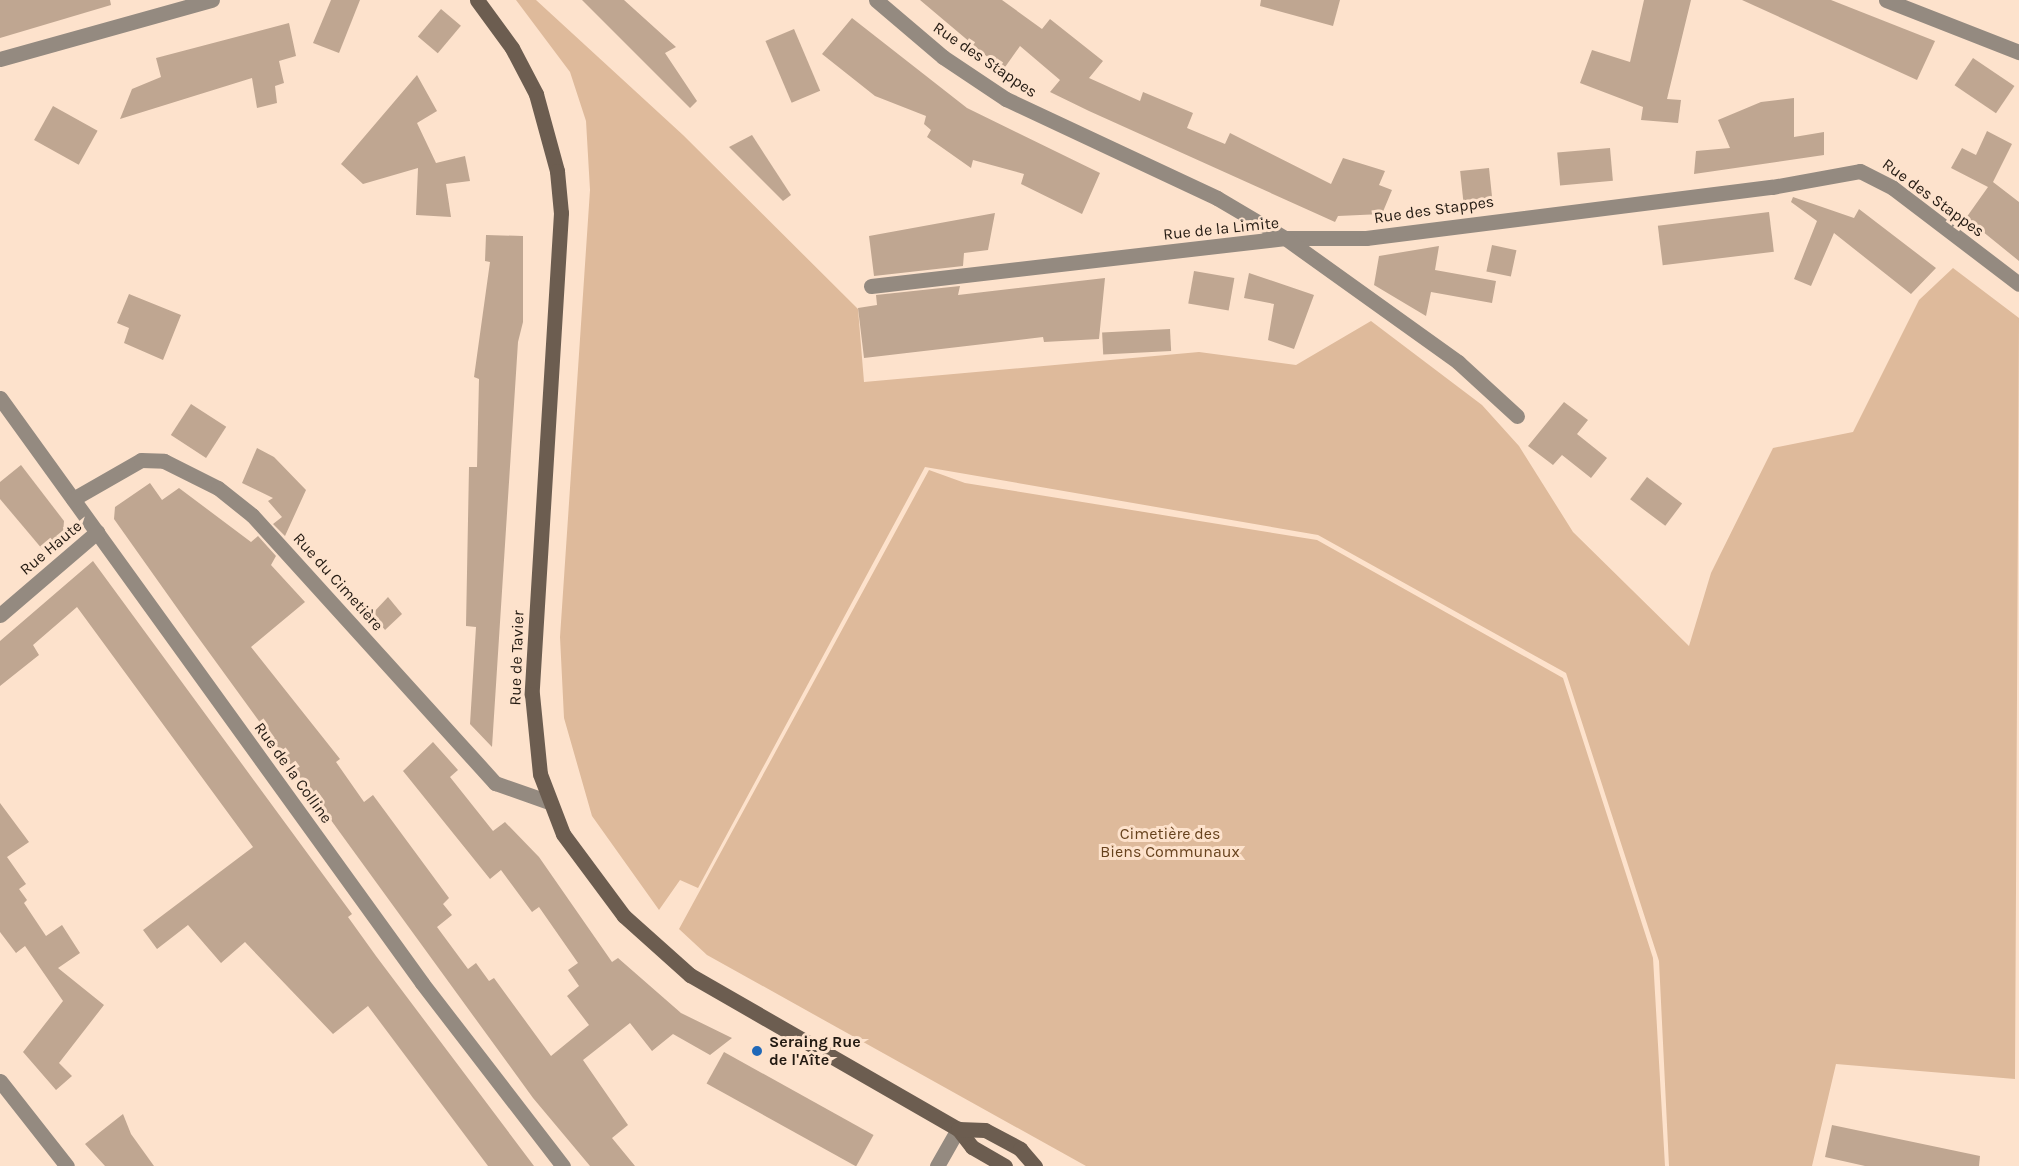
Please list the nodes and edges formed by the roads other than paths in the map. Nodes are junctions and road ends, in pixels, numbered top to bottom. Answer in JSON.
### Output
{"nodes":[{"id":1,"x":212,"y":0,"type":"edge"},
{"id":2,"x":477,"y":0,"type":"edge"},
{"id":3,"x":1886,"y":0,"type":"edge"},
{"id":4,"x":879,"y":1,"type":"edge"},
{"id":5,"x":2019,"y":52,"type":"edge"},
{"id":6,"x":0,"y":59,"type":"edge"},
{"id":7,"x":1285,"y":238,"type":"junction"},
{"id":8,"x":2019,"y":284,"type":"edge"},
{"id":9,"x":871,"y":285,"type":"dead end"},
{"id":10,"x":0,"y":398,"type":"edge"},
{"id":11,"x":1517,"y":416,"type":"dead end"},
{"id":12,"x":73,"y":499,"type":"junction"},
{"id":13,"x":97,"y":532,"type":"junction"},
{"id":14,"x":0,"y":615,"type":"edge"},
{"id":15,"x":549,"y":802,"type":"junction"},
{"id":16,"x":0,"y":1081,"type":"edge"},
{"id":17,"x":958,"y":1129,"type":"junction"},
{"id":18,"x":67,"y":1166,"type":"edge"},
{"id":19,"x":563,"y":1166,"type":"edge"},
{"id":20,"x":937,"y":1166,"type":"edge"},
{"id":21,"x":1005,"y":1166,"type":"edge"},
{"id":22,"x":1035,"y":1166,"type":"edge"}],
"edges":[{"from":1,"to":6,"type":"street"},
{"from":2,"to":15,"type":"street","name":"Rue de Tavier"},
{"from":3,"to":5,"type":"street"},
{"from":4,"to":7,"type":"street","name":"Rue des Stappes"},
{"from":7,"to":8,"type":"street","name":"Rue des Stappes"},
{"from":7,"to":9,"type":"street","name":"Rue de la Limite"},
{"from":7,"to":11,"type":"street","name":"Rue de la Limite"},
{"from":10,"to":12,"type":"street","name":"Rue de la Colline"},
{"from":12,"to":13,"type":"street","name":"Rue de la Colline"},
{"from":12,"to":15,"type":"street","name":"Rue du Cimetière"},
{"from":13,"to":14,"type":"street","name":"Rue Haute"},
{"from":13,"to":19,"type":"street","name":"Rue de la Colline"},
{"from":15,"to":17,"type":"street","name":"Rue de Tavier"},
{"from":16,"to":18,"type":"street"},
{"from":17,"to":20,"type":"street"},
{"from":17,"to":21,"type":"street","name":"Rue de Tavier"},
{"from":17,"to":22,"type":"street","name":"Rue de Tavier"}]}
